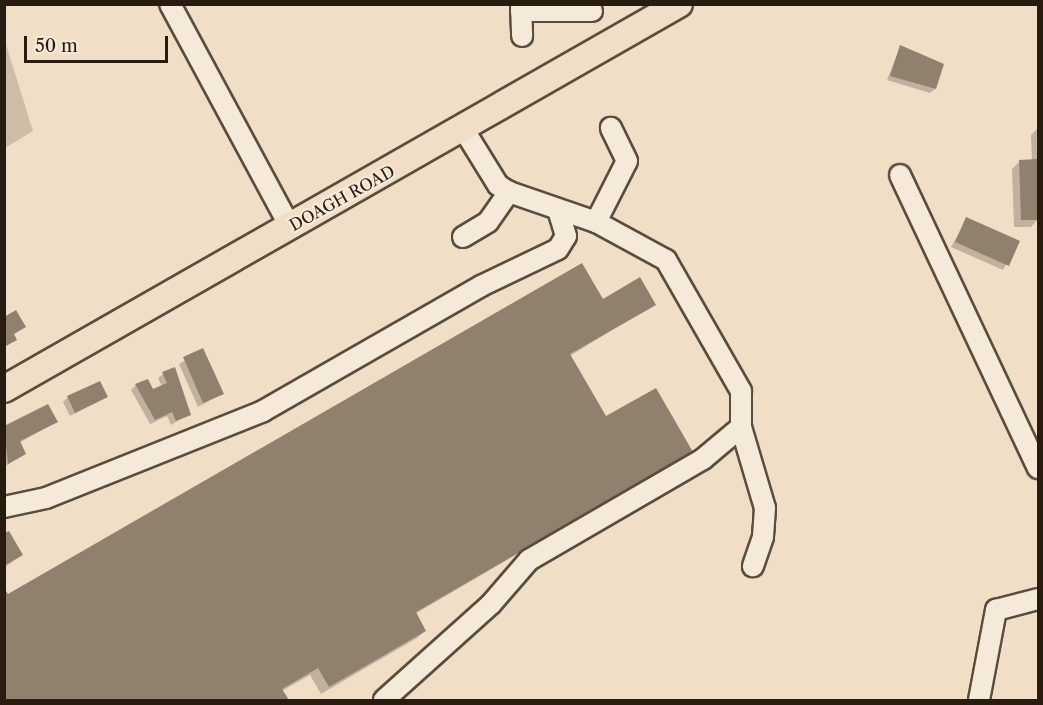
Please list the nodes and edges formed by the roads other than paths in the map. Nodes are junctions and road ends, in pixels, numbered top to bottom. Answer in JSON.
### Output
{"nodes":[{"id":1,"x":170,"y":4,"type":"edge"},
{"id":2,"x":678,"y":4,"type":"edge"},
{"id":3,"x":521,"y":8,"type":"edge"},
{"id":4,"x":592,"y":11,"type":"dead end"},
{"id":5,"x":522,"y":36,"type":"dead end"},
{"id":6,"x":611,"y":128,"type":"dead end"},
{"id":7,"x":464,"y":130,"type":"junction"},
{"id":8,"x":900,"y":175,"type":"dead end"},
{"id":9,"x":509,"y":192,"type":"junction"},
{"id":10,"x":558,"y":210,"type":"junction"},
{"id":11,"x":596,"y":222,"type":"junction"},
{"id":12,"x":290,"y":227,"type":"junction"},
{"id":13,"x":463,"y":237,"type":"dead end"},
{"id":14,"x":4,"y":389,"type":"edge"},
{"id":15,"x":741,"y":427,"type":"junction"},
{"id":16,"x":1038,"y":468,"type":"edge"},
{"id":17,"x":4,"y":507,"type":"edge"},
{"id":18,"x":753,"y":566,"type":"dead end"},
{"id":19,"x":1038,"y":599,"type":"edge"},
{"id":20,"x":384,"y":700,"type":"edge"},
{"id":21,"x":979,"y":700,"type":"edge"}],
"edges":[{"from":1,"to":12,"type":"street"},
{"from":2,"to":7,"type":"main road","name":"DOAGH ROAD"},
{"from":3,"to":4,"type":"street"},
{"from":3,"to":5,"type":"street"},
{"from":6,"to":11,"type":"street"},
{"from":7,"to":9,"type":"street"},
{"from":7,"to":12,"type":"main road","name":"DOAGH ROAD"},
{"from":8,"to":16,"type":"street"},
{"from":9,"to":10,"type":"street"},
{"from":9,"to":13,"type":"street"},
{"from":10,"to":11,"type":"street"},
{"from":10,"to":17,"type":"street"},
{"from":11,"to":15,"type":"street"},
{"from":12,"to":14,"type":"main road","name":"DOAGH ROAD"},
{"from":15,"to":18,"type":"street"},
{"from":15,"to":20,"type":"street"},
{"from":19,"to":21,"type":"street"}]}
